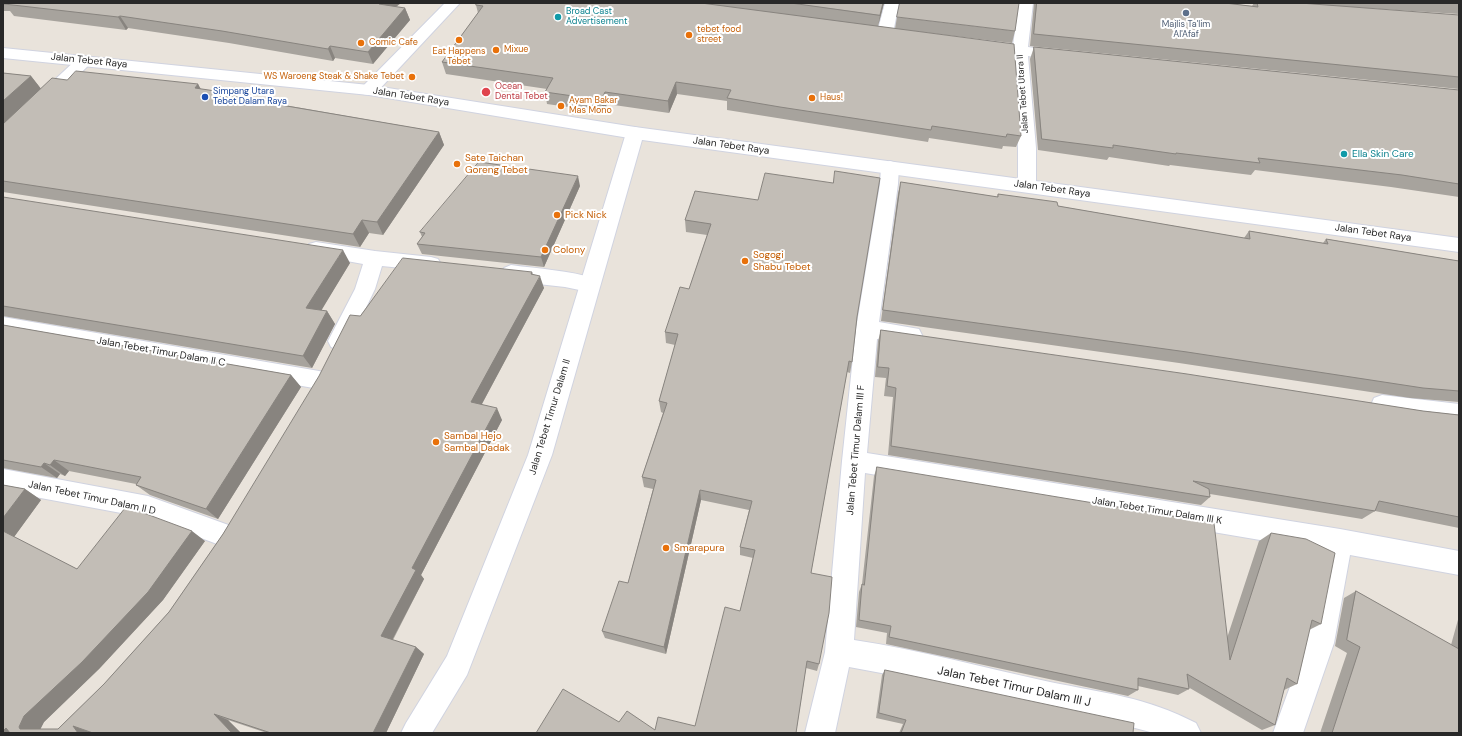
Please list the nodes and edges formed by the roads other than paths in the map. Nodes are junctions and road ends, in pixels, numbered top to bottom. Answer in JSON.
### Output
{"nodes":[{"id":1,"x":453,"y":3,"type":"edge"},
{"id":2,"x":892,"y":3,"type":"edge"},
{"id":3,"x":1026,"y":3,"type":"edge"},
{"id":4,"x":885,"y":33,"type":"edge"},
{"id":5,"x":968,"y":44,"type":"edge"},
{"id":6,"x":1020,"y":51,"type":"junction"},
{"id":7,"x":3,"y":53,"type":"edge"},
{"id":8,"x":1075,"y":57,"type":"edge"},
{"id":9,"x":84,"y":61,"type":"junction"},
{"id":10,"x":370,"y":90,"type":"junction"},
{"id":11,"x":635,"y":133,"type":"junction"},
{"id":12,"x":3,"y":138,"type":"edge"},
{"id":13,"x":890,"y":167,"type":"junction"},
{"id":14,"x":1027,"y":186,"type":"junction"},
{"id":15,"x":1459,"y":245,"type":"edge"},
{"id":16,"x":297,"y":246,"type":"edge"},
{"id":17,"x":375,"y":258,"type":"junction"},
{"id":18,"x":446,"y":266,"type":"edge"},
{"id":19,"x":494,"y":271,"type":"edge"},
{"id":20,"x":590,"y":284,"type":"junction"},
{"id":21,"x":3,"y":325,"type":"edge"},
{"id":22,"x":867,"y":329,"type":"junction"},
{"id":23,"x":933,"y":339,"type":"edge"},
{"id":24,"x":1363,"y":402,"type":"edge"},
{"id":25,"x":1459,"y":414,"type":"edge"},
{"id":26,"x":854,"y":461,"type":"junction"},
{"id":27,"x":3,"y":480,"type":"edge"},
{"id":28,"x":237,"y":515,"type":"edge"},
{"id":29,"x":1340,"y":542,"type":"junction"},
{"id":30,"x":1459,"y":563,"type":"edge"},
{"id":31,"x":839,"y":652,"type":"junction"},
{"id":32,"x":416,"y":733,"type":"edge"},
{"id":33,"x":820,"y":733,"type":"edge"},
{"id":34,"x":1186,"y":733,"type":"edge"},
{"id":35,"x":1288,"y":733,"type":"edge"}],
"edges":[{"from":1,"to":10,"type":"street"},
{"from":2,"to":4,"type":"street"},
{"from":3,"to":6,"type":"street","name":"Jalan Tebet Utara II"},
{"from":5,"to":6,"type":"street"},
{"from":6,"to":8,"type":"street"},
{"from":6,"to":14,"type":"street","name":"Jalan Tebet Utara II"},
{"from":7,"to":9,"type":"street","name":"Jalan Tebet Raya"},
{"from":9,"to":10,"type":"street","name":"Jalan Tebet Raya"},
{"from":9,"to":12,"type":"street"},
{"from":10,"to":11,"type":"street","name":"Jalan Tebet Raya"},
{"from":11,"to":13,"type":"street","name":"Jalan Tebet Raya"},
{"from":11,"to":20,"type":"street","name":"Jalan Tebet Timur Dalam II"},
{"from":13,"to":14,"type":"street","name":"Jalan Tebet Raya"},
{"from":13,"to":22,"type":"street","name":"Jalan Tebet Timur Dalam III F"},
{"from":14,"to":15,"type":"street","name":"Jalan Tebet Raya"},
{"from":16,"to":17,"type":"street"},
{"from":17,"to":18,"type":"street"},
{"from":17,"to":21,"type":"street","name":"Jalan Tebet Timur Dalam II C"},
{"from":19,"to":20,"type":"street"},
{"from":20,"to":32,"type":"street","name":"Jalan Tebet Timur Dalam II"},
{"from":22,"to":23,"type":"street"},
{"from":22,"to":26,"type":"street","name":"Jalan Tebet Timur Dalam III F"},
{"from":24,"to":25,"type":"street"},
{"from":26,"to":29,"type":"street","name":"Jalan Tebet Timur Dalam III K"},
{"from":26,"to":31,"type":"street","name":"Jalan Tebet Timur Dalam III F"},
{"from":27,"to":28,"type":"street","name":"Jalan Tebet Timur Dalam II D"},
{"from":29,"to":30,"type":"street","name":"Jalan Tebet Timur Dalam III K"},
{"from":29,"to":35,"type":"street"},
{"from":31,"to":33,"type":"street","name":"Jalan Tebet Timur Dalam III F"},
{"from":31,"to":34,"type":"street","name":"Jalan Tebet Timur Dalam III J"}]}
